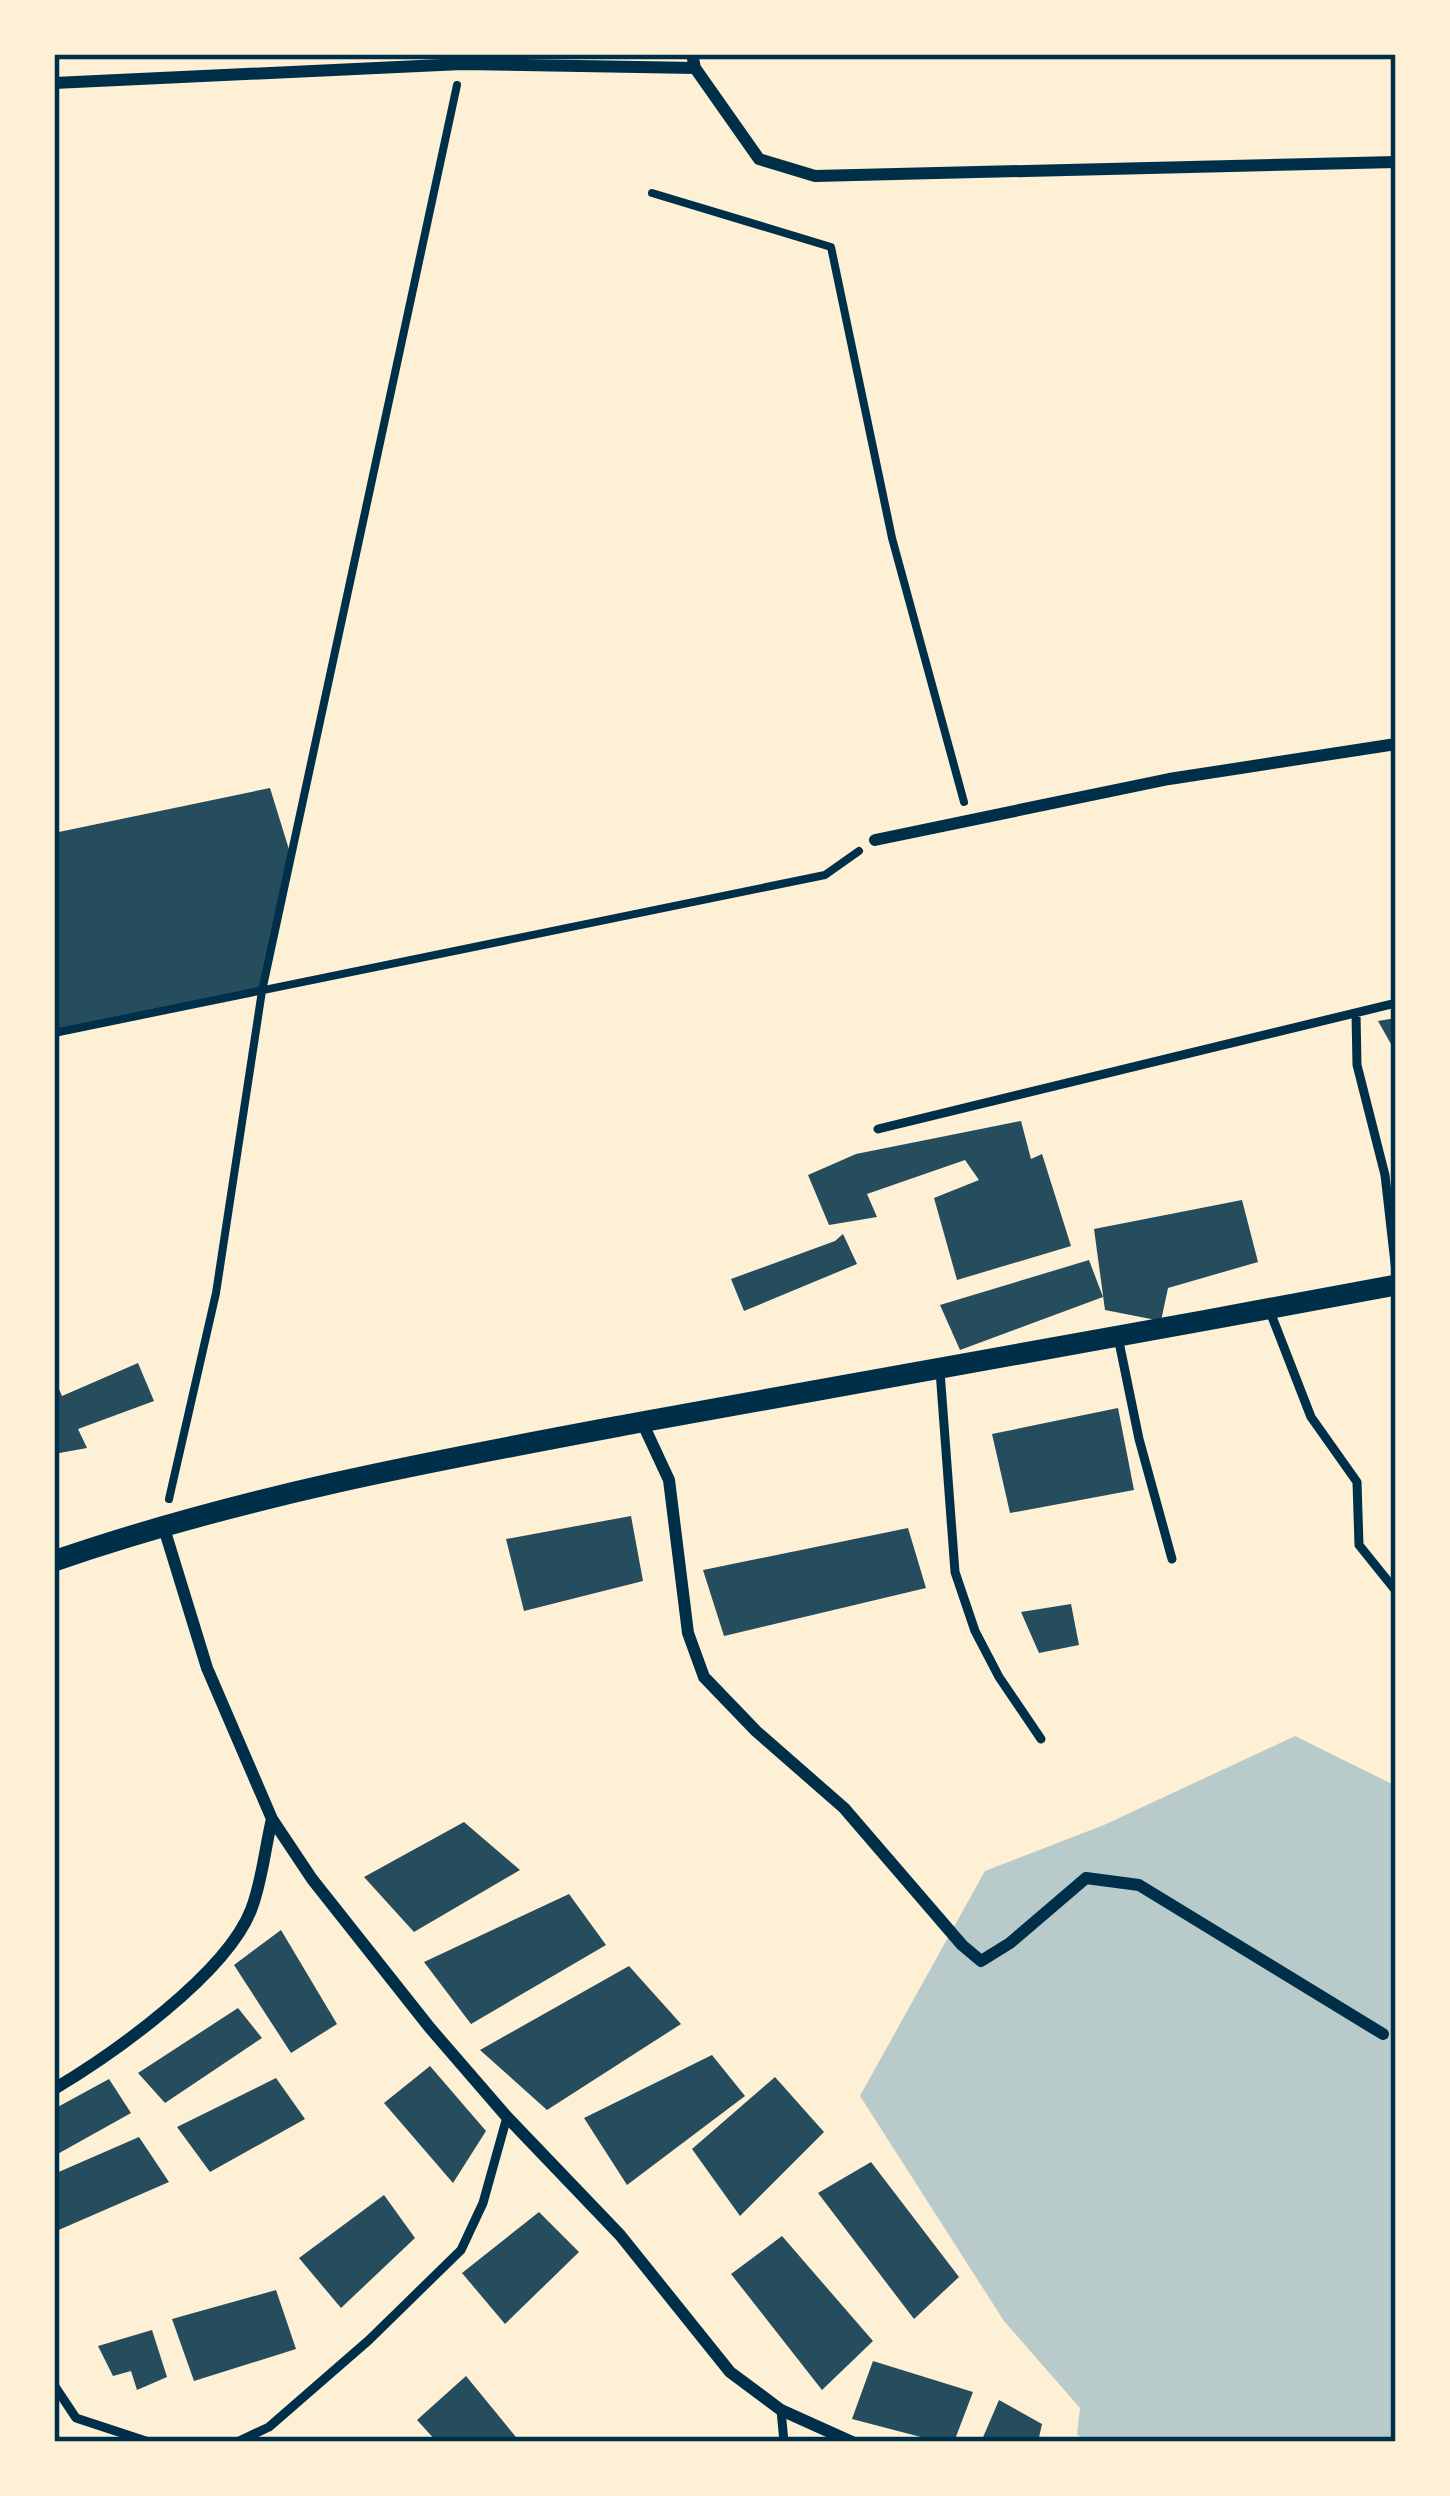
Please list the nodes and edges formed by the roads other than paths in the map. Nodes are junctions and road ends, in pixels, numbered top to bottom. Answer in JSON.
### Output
{"nodes":[{"id":1,"x":694,"y":61,"type":"edge"},
{"id":2,"x":54,"y":83,"type":"edge"},
{"id":3,"x":1396,"y":163,"type":"edge"},
{"id":4,"x":1396,"y":745,"type":"edge"},
{"id":5,"x":875,"y":840,"type":"road end"},
{"id":6,"x":1396,"y":1003,"type":"edge"},
{"id":7,"x":1356,"y":1013,"type":"junction"},
{"id":8,"x":878,"y":1130,"type":"dead end"},
{"id":9,"x":1396,"y":1272,"type":"edge"},
{"id":10,"x":1396,"y":1285,"type":"edge"},
{"id":11,"x":1269,"y":1309,"type":"junction"},
{"id":12,"x":1118,"y":1336,"type":"junction"},
{"id":13,"x":940,"y":1366,"type":"junction"},
{"id":14,"x":642,"y":1422,"type":"junction"},
{"id":15,"x":163,"y":1523,"type":"junction"},
{"id":16,"x":1172,"y":1559,"type":"dead end"},
{"id":17,"x":54,"y":1561,"type":"edge"},
{"id":18,"x":1396,"y":1591,"type":"edge"},
{"id":19,"x":1041,"y":1739,"type":"dead end"},
{"id":20,"x":272,"y":1819,"type":"junction"},
{"id":21,"x":1383,"y":2034,"type":"dead end"},
{"id":22,"x":54,"y":2089,"type":"edge"},
{"id":23,"x":507,"y":2117,"type":"junction"},
{"id":24,"x":54,"y":2384,"type":"edge"},
{"id":25,"x":782,"y":2410,"type":"junction"},
{"id":26,"x":131,"y":2442,"type":"edge"},
{"id":27,"x":145,"y":2442,"type":"edge"},
{"id":28,"x":236,"y":2442,"type":"edge"},
{"id":29,"x":784,"y":2442,"type":"edge"},
{"id":30,"x":852,"y":2442,"type":"edge"}],
"edges":[{"from":1,"to":2,"type":"street"},
{"from":1,"to":3,"type":"street"},
{"from":4,"to":5,"type":"street"},
{"from":6,"to":7,"type":"lane"},
{"from":7,"to":8,"type":"lane"},
{"from":7,"to":9,"type":"lane"},
{"from":10,"to":11,"type":"street"},
{"from":11,"to":12,"type":"street"},
{"from":11,"to":18,"type":"lane"},
{"from":12,"to":13,"type":"street"},
{"from":12,"to":16,"type":"lane"},
{"from":13,"to":14,"type":"street"},
{"from":13,"to":19,"type":"lane"},
{"from":14,"to":15,"type":"street"},
{"from":14,"to":21,"type":"street"},
{"from":15,"to":17,"type":"street"},
{"from":15,"to":20,"type":"street"},
{"from":20,"to":22,"type":"street"},
{"from":20,"to":23,"type":"street"},
{"from":23,"to":25,"type":"street"},
{"from":23,"to":28,"type":"lane"},
{"from":24,"to":27,"type":"lane"},
{"from":25,"to":29,"type":"lane"},
{"from":25,"to":30,"type":"street"},
{"from":26,"to":27,"type":"lane"}]}
